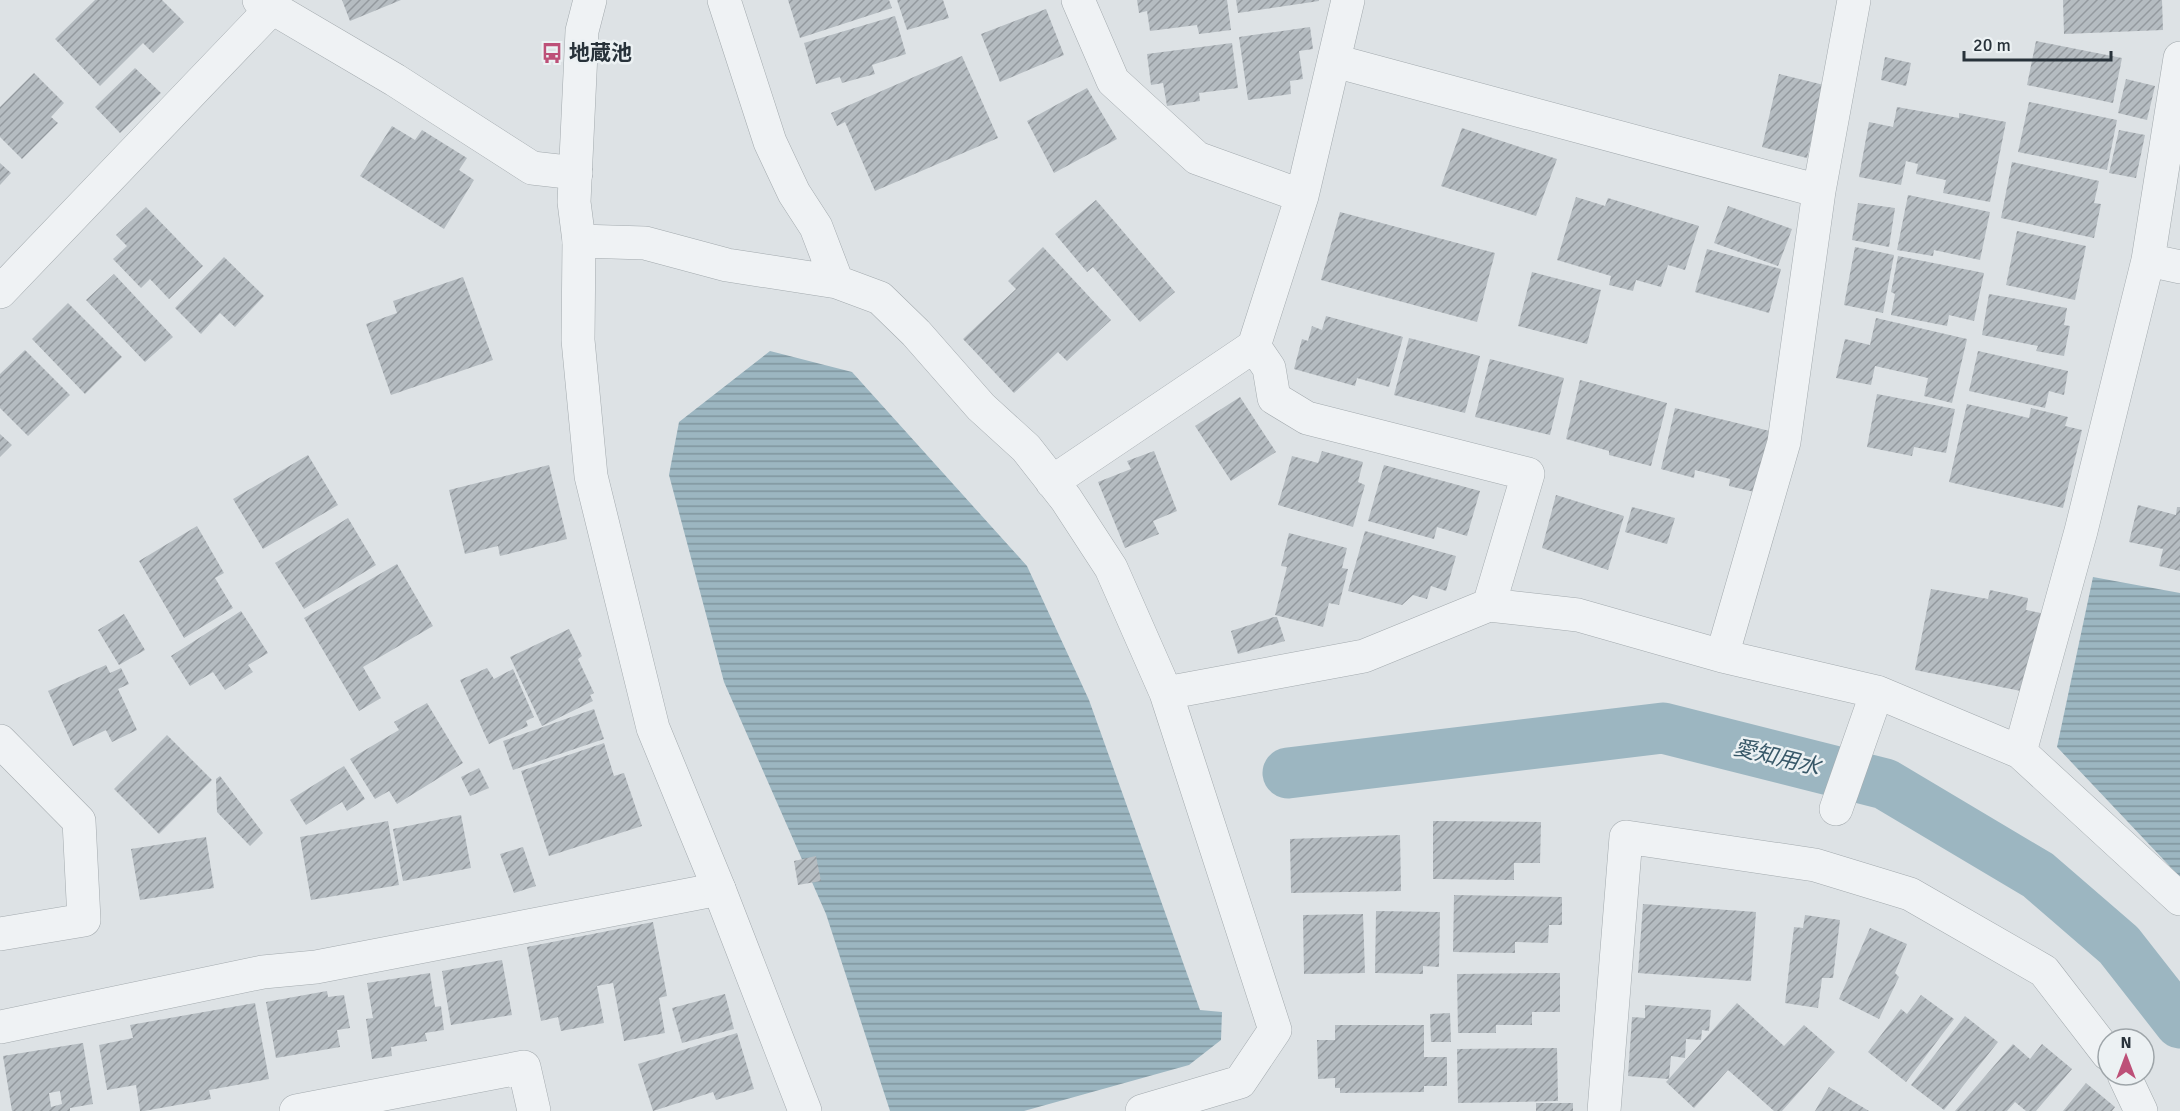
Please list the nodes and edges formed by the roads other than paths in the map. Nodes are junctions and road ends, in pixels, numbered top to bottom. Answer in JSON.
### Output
{"nodes":[{"id":1,"x":590,"y":0,"type":"edge"},
{"id":2,"x":724,"y":0,"type":"edge"},
{"id":3,"x":1078,"y":0,"type":"edge"},
{"id":4,"x":1348,"y":0,"type":"edge"},
{"id":5,"x":1854,"y":0,"type":"edge"},
{"id":6,"x":266,"y":4,"type":"edge"},
{"id":7,"x":2180,"y":58,"type":"edge"},
{"id":8,"x":1335,"y":61,"type":"junction"},
{"id":9,"x":576,"y":173,"type":"junction"},
{"id":10,"x":1819,"y":191,"type":"junction"},
{"id":11,"x":1302,"y":196,"type":"junction"},
{"id":12,"x":579,"y":241,"type":"junction"},
{"id":13,"x":2148,"y":261,"type":"junction"},
{"id":14,"x":2180,"y":267,"type":"edge"},
{"id":15,"x":837,"y":282,"type":"junction"},
{"id":16,"x":0,"y":291,"type":"edge"},
{"id":17,"x":1254,"y":346,"type":"junction"},
{"id":18,"x":1052,"y":482,"type":"junction"},
{"id":19,"x":1489,"y":605,"type":"junction"},
{"id":20,"x":1722,"y":656,"type":"junction"},
{"id":21,"x":1877,"y":692,"type":"junction"},
{"id":22,"x":1166,"y":693,"type":"junction"},
{"id":23,"x":0,"y":741,"type":"edge"},
{"id":24,"x":2020,"y":752,"type":"junction"},
{"id":25,"x":1836,"y":809,"type":"dead end"},
{"id":26,"x":719,"y":889,"type":"junction"},
{"id":27,"x":2180,"y":899,"type":"edge"},
{"id":28,"x":0,"y":934,"type":"edge"},
{"id":29,"x":0,"y":1027,"type":"edge"},
{"id":30,"x":2096,"y":1038,"type":"edge"},
{"id":31,"x":2130,"y":1087,"type":"edge"},
{"id":32,"x":296,"y":1111,"type":"edge"},
{"id":33,"x":534,"y":1111,"type":"edge"},
{"id":34,"x":805,"y":1111,"type":"edge"},
{"id":35,"x":1142,"y":1111,"type":"edge"},
{"id":36,"x":1604,"y":1111,"type":"edge"},
{"id":37,"x":2141,"y":1111,"type":"edge"}],
"edges":[{"from":1,"to":9,"type":"street"},
{"from":2,"to":15,"type":"street"},
{"from":3,"to":11,"type":"street"},
{"from":4,"to":8,"type":"street"},
{"from":5,"to":10,"type":"street"},
{"from":6,"to":9,"type":"street"},
{"from":6,"to":16,"type":"street"},
{"from":7,"to":13,"type":"street"},
{"from":8,"to":10,"type":"street"},
{"from":8,"to":11,"type":"street"},
{"from":9,"to":12,"type":"street"},
{"from":10,"to":20,"type":"street"},
{"from":11,"to":17,"type":"street"},
{"from":12,"to":15,"type":"street"},
{"from":12,"to":26,"type":"street"},
{"from":13,"to":14,"type":"street"},
{"from":13,"to":24,"type":"street"},
{"from":15,"to":18,"type":"street"},
{"from":17,"to":18,"type":"street"},
{"from":17,"to":19,"type":"street"},
{"from":18,"to":22,"type":"street"},
{"from":19,"to":20,"type":"street"},
{"from":19,"to":22,"type":"street"},
{"from":20,"to":21,"type":"street"},
{"from":21,"to":24,"type":"street"},
{"from":21,"to":25,"type":"street"},
{"from":22,"to":35,"type":"street"},
{"from":23,"to":28,"type":"street"},
{"from":24,"to":27,"type":"street"},
{"from":26,"to":29,"type":"street"},
{"from":26,"to":34,"type":"street"},
{"from":30,"to":36,"type":"street"},
{"from":31,"to":37,"type":"street"},
{"from":32,"to":33,"type":"street"}]}
